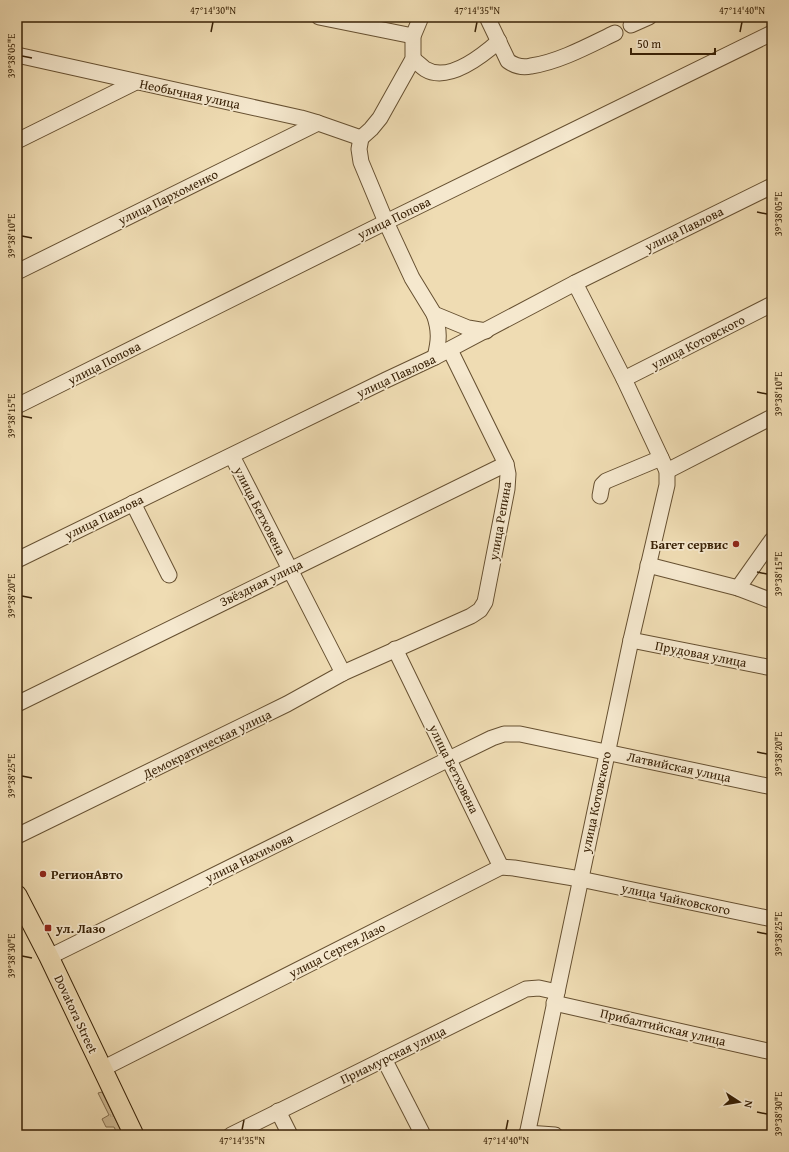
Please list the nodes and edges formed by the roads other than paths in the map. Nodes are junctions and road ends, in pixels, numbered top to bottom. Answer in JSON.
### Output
{"nodes":[{"id":1,"x":319,"y":17,"type":"edge"},
{"id":2,"x":421,"y":17,"type":"edge"},
{"id":3,"x":487,"y":17,"type":"edge"},
{"id":4,"x":649,"y":17,"type":"edge"},
{"id":5,"x":631,"y":26,"type":"dead end"},
{"id":6,"x":615,"y":33,"type":"dead end"},
{"id":7,"x":772,"y":33,"type":"edge"},
{"id":8,"x":413,"y":36,"type":"junction"},
{"id":9,"x":499,"y":41,"type":"junction"},
{"id":10,"x":17,"y":55,"type":"edge"},
{"id":11,"x":413,"y":59,"type":"junction"},
{"id":12,"x":136,"y":82,"type":"junction"},
{"id":13,"x":318,"y":123,"type":"junction"},
{"id":14,"x":361,"y":138,"type":"junction"},
{"id":15,"x":17,"y":141,"type":"edge"},
{"id":16,"x":772,"y":186,"type":"edge"},
{"id":17,"x":386,"y":222,"type":"junction"},
{"id":18,"x":17,"y":272,"type":"edge"},
{"id":19,"x":575,"y":283,"type":"junction"},
{"id":20,"x":772,"y":304,"type":"edge"},
{"id":21,"x":434,"y":314,"type":"junction"},
{"id":22,"x":486,"y":331,"type":"junction"},
{"id":23,"x":450,"y":350,"type":"junction"},
{"id":24,"x":435,"y":357,"type":"junction"},
{"id":25,"x":624,"y":379,"type":"junction"},
{"id":26,"x":17,"y":406,"type":"edge"},
{"id":27,"x":772,"y":417,"type":"edge"},
{"id":28,"x":232,"y":456,"type":"junction"},
{"id":29,"x":506,"y":464,"type":"junction"},
{"id":30,"x":664,"y":464,"type":"junction"},
{"id":31,"x":600,"y":496,"type":"dead end"},
{"id":32,"x":133,"y":503,"type":"junction"},
{"id":33,"x":772,"y":540,"type":"edge"},
{"id":34,"x":17,"y":560,"type":"edge"},
{"id":35,"x":648,"y":565,"type":"junction"},
{"id":36,"x":289,"y":569,"type":"junction"},
{"id":37,"x":169,"y":575,"type":"dead end"},
{"id":38,"x":738,"y":588,"type":"junction"},
{"id":39,"x":772,"y":601,"type":"edge"},
{"id":40,"x":631,"y":640,"type":"junction"},
{"id":41,"x":395,"y":649,"type":"junction"},
{"id":42,"x":772,"y":668,"type":"edge"},
{"id":43,"x":343,"y":673,"type":"junction"},
{"id":44,"x":17,"y":704,"type":"edge"},
{"id":45,"x":606,"y":752,"type":"junction"},
{"id":46,"x":449,"y":759,"type":"junction"},
{"id":47,"x":772,"y":787,"type":"edge"},
{"id":48,"x":17,"y":836,"type":"edge"},
{"id":49,"x":501,"y":867,"type":"junction"},
{"id":50,"x":580,"y":879,"type":"junction"},
{"id":51,"x":17,"y":894,"type":"edge"},
{"id":52,"x":772,"y":919,"type":"edge"},
{"id":53,"x":49,"y":958,"type":"junction"},
{"id":54,"x":556,"y":998,"type":"junction"},
{"id":55,"x":772,"y":1052,"type":"edge"},
{"id":56,"x":384,"y":1059,"type":"junction"},
{"id":57,"x":102,"y":1069,"type":"junction"},
{"id":58,"x":278,"y":1111,"type":"junction"},
{"id":59,"x":527,"y":1134,"type":"edge"},
{"id":60,"x":134,"y":1135,"type":"edge"},
{"id":61,"x":232,"y":1135,"type":"edge"},
{"id":62,"x":290,"y":1135,"type":"edge"},
{"id":63,"x":423,"y":1135,"type":"edge"},
{"id":64,"x":554,"y":1135,"type":"edge"}],
"edges":[{"from":1,"to":8,"type":"street"},
{"from":2,"to":8,"type":"street"},
{"from":3,"to":9,"type":"street"},
{"from":4,"to":5,"type":"street"},
{"from":6,"to":9,"type":"street"},
{"from":7,"to":17,"type":"street","name":"улица Попова"},
{"from":8,"to":11,"type":"street"},
{"from":9,"to":11,"type":"street"},
{"from":10,"to":12,"type":"street","name":"Необычная улица"},
{"from":11,"to":14,"type":"street"},
{"from":12,"to":13,"type":"street","name":"Необычная улица"},
{"from":12,"to":15,"type":"street"},
{"from":13,"to":14,"type":"street","name":"Необычная улица"},
{"from":13,"to":18,"type":"street","name":"улица Пархоменко"},
{"from":14,"to":17,"type":"street"},
{"from":16,"to":19,"type":"street","name":"улица Павлова"},
{"from":17,"to":21,"type":"street"},
{"from":17,"to":26,"type":"street","name":"улица Попова"},
{"from":19,"to":22,"type":"street","name":"улица Павлова"},
{"from":19,"to":25,"type":"street","name":"улица Котовского"},
{"from":20,"to":25,"type":"street","name":"улица Котовского"},
{"from":21,"to":22,"type":"street"},
{"from":21,"to":24,"type":"street"},
{"from":22,"to":23,"type":"street","name":"улица Павлова"},
{"from":23,"to":24,"type":"street","name":"улица Павлова"},
{"from":23,"to":29,"type":"street","name":"улица Репина"},
{"from":24,"to":28,"type":"street","name":"улица Павлова"},
{"from":25,"to":30,"type":"street","name":"улица Котовского"},
{"from":27,"to":30,"type":"street"},
{"from":28,"to":32,"type":"street","name":"улица Павлова"},
{"from":28,"to":36,"type":"street","name":"улица Бетховена"},
{"from":29,"to":36,"type":"street","name":"Звёздная улица"},
{"from":29,"to":41,"type":"street","name":"улица Репина"},
{"from":30,"to":31,"type":"street"},
{"from":30,"to":35,"type":"street","name":"улица Котовского"},
{"from":32,"to":34,"type":"street","name":"улица Павлова"},
{"from":32,"to":37,"type":"street"},
{"from":33,"to":38,"type":"street"},
{"from":35,"to":38,"type":"street"},
{"from":35,"to":40,"type":"street","name":"улица Котовского"},
{"from":36,"to":43,"type":"street","name":"улица Бетховена"},
{"from":36,"to":44,"type":"street","name":"Звёздная улица"},
{"from":38,"to":39,"type":"street"},
{"from":40,"to":42,"type":"street","name":"Прудовая улица"},
{"from":40,"to":45,"type":"street","name":"улица Котовского"},
{"from":41,"to":43,"type":"street","name":"Демократическая улица"},
{"from":41,"to":46,"type":"street","name":"улица Бетховена"},
{"from":43,"to":48,"type":"street","name":"Демократическая улица"},
{"from":45,"to":46,"type":"street","name":"Латвийская улица"},
{"from":45,"to":47,"type":"street","name":"Латвийская улица"},
{"from":45,"to":50,"type":"street","name":"улица Котовского"},
{"from":46,"to":49,"type":"street","name":"улица Бетховена"},
{"from":46,"to":53,"type":"street","name":"улица Нахимова"},
{"from":49,"to":50,"type":"street"},
{"from":49,"to":57,"type":"street","name":"улица Сергея Лазо"},
{"from":50,"to":52,"type":"street","name":"улица Чайковского"},
{"from":50,"to":54,"type":"street","name":"улица Котовского"},
{"from":51,"to":53,"type":"main road","name":"Dovatora Street"},
{"from":53,"to":57,"type":"main road","name":"Dovatora Street"},
{"from":54,"to":55,"type":"street","name":"Прибалтийская улица"},
{"from":54,"to":56,"type":"street","name":"Приамурская улица"},
{"from":54,"to":59,"type":"street","name":"улица Котовского"},
{"from":56,"to":58,"type":"street","name":"Приамурская улица"},
{"from":56,"to":63,"type":"street"},
{"from":57,"to":60,"type":"main road","name":"Dovatora Street"},
{"from":58,"to":61,"type":"street","name":"Приамурская улица"},
{"from":58,"to":62,"type":"street"},
{"from":59,"to":64,"type":"street"}]}
